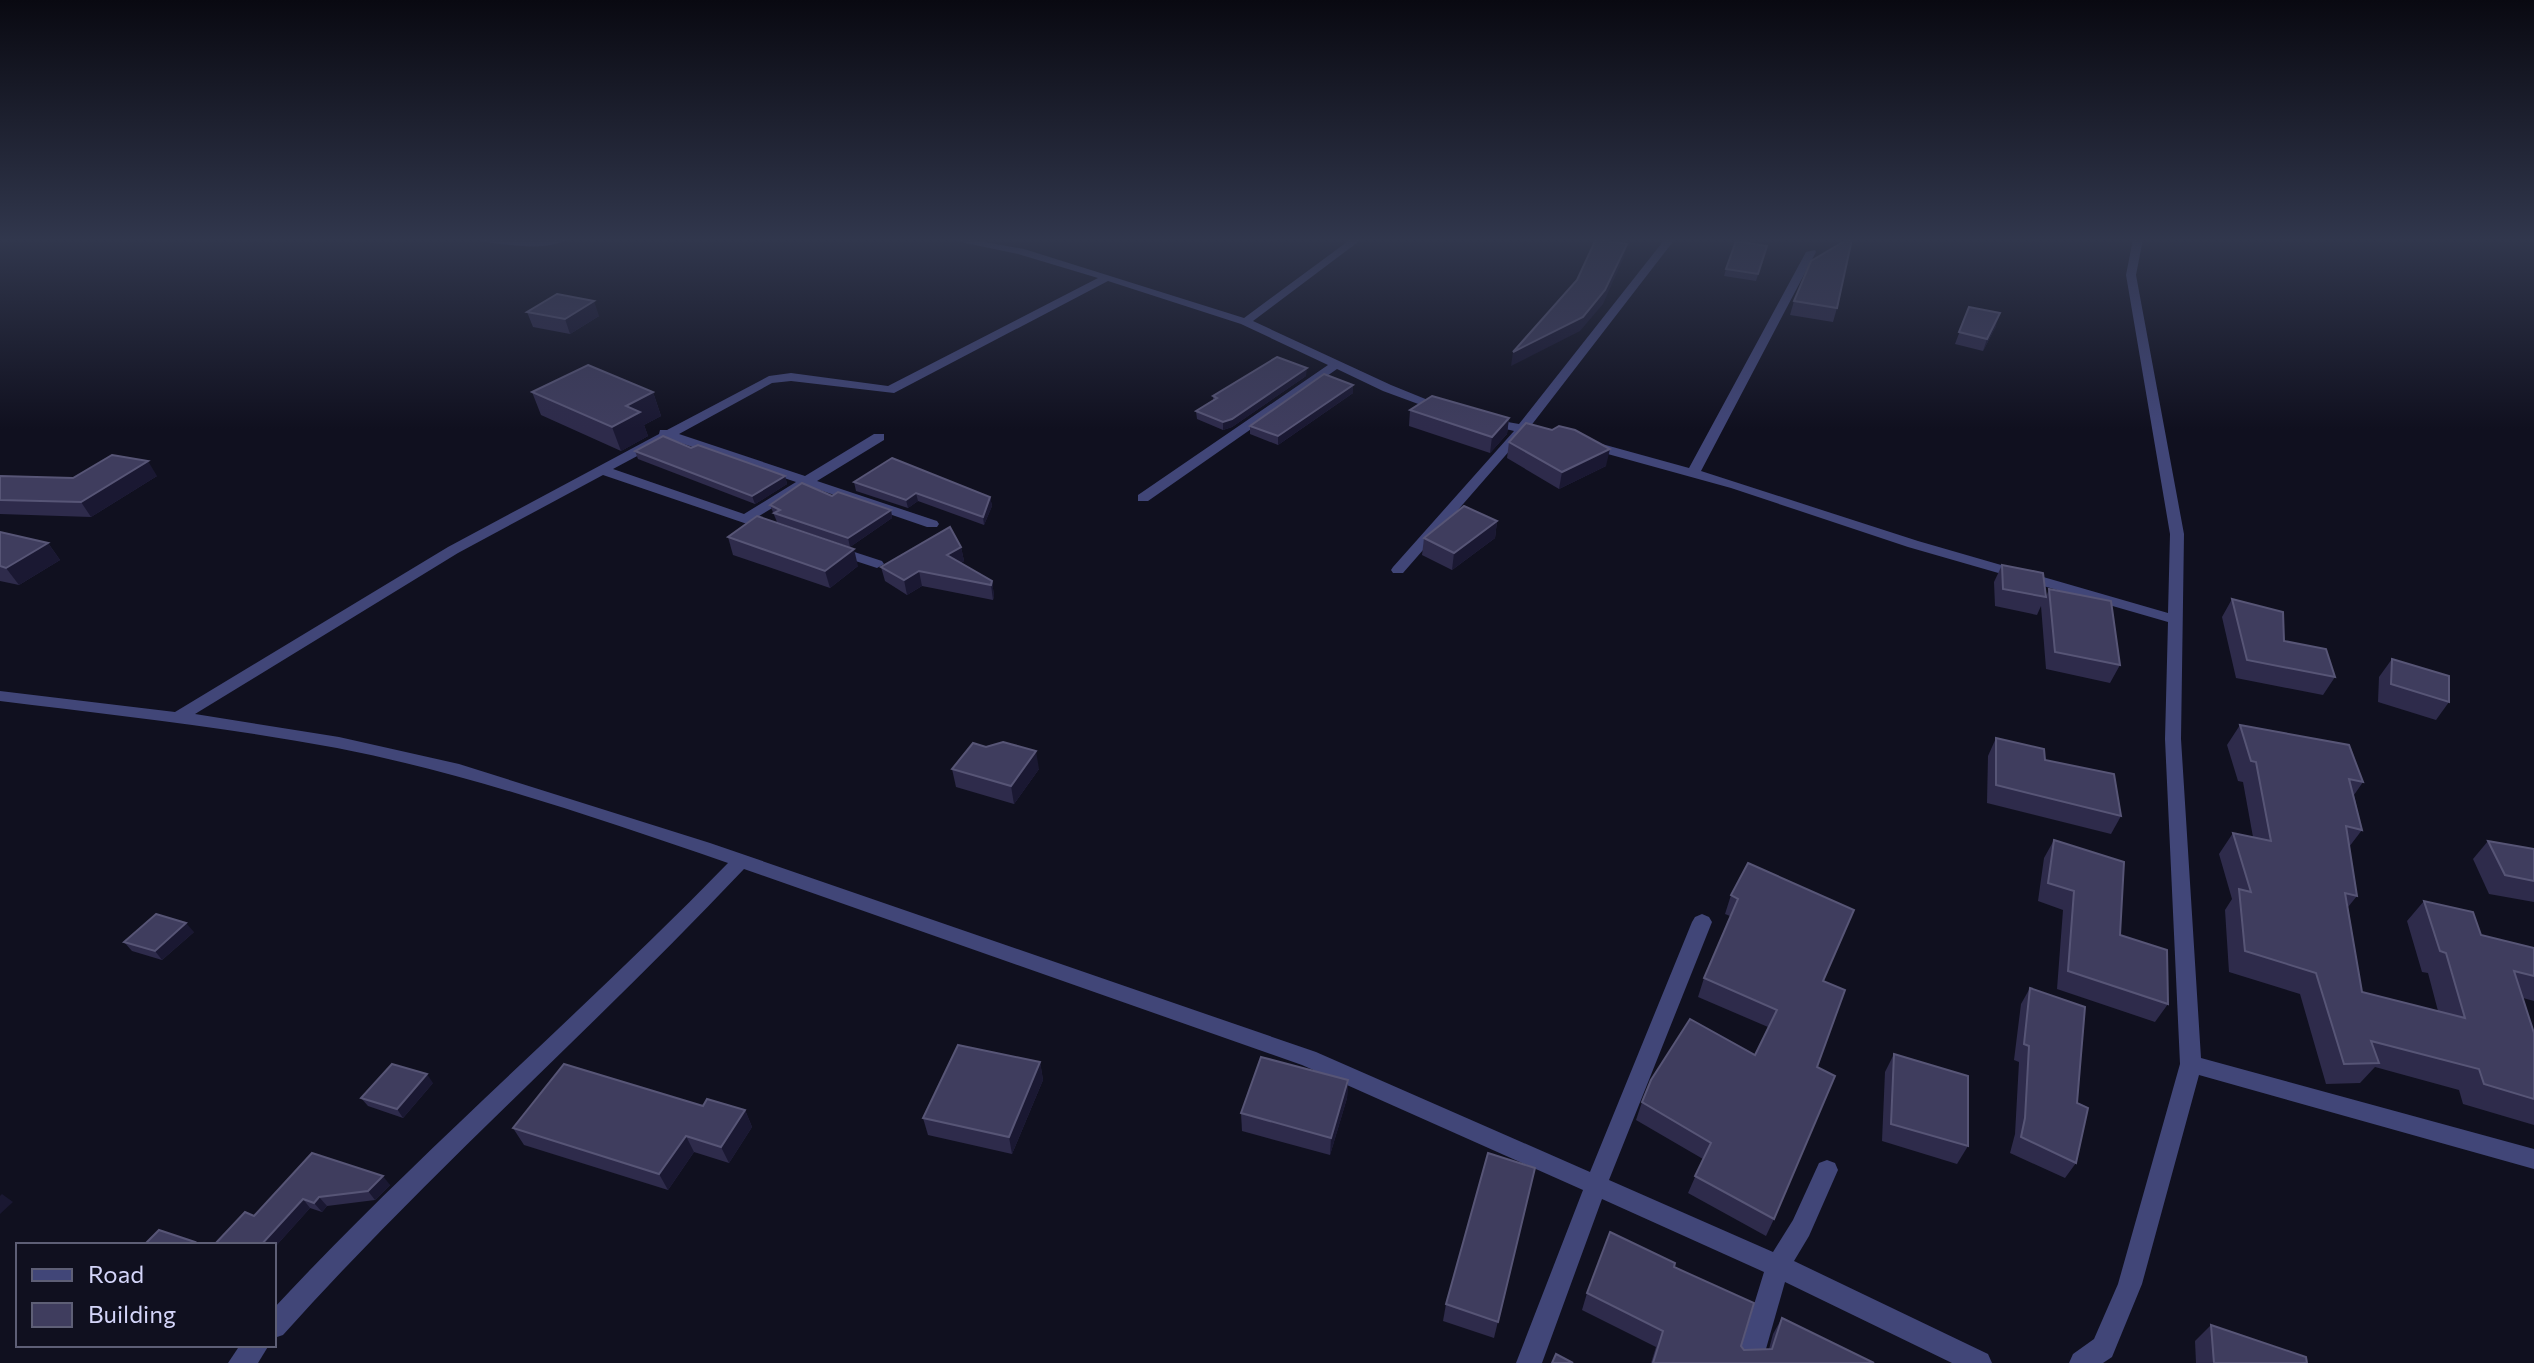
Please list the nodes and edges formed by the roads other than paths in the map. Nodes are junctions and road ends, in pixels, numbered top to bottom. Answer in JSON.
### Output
{"nodes":[{"id":1,"x":1059,"y":303,"type":"edge"},
{"id":2,"x":1186,"y":303,"type":"edge"},
{"id":3,"x":1271,"y":303,"type":"edge"},
{"id":4,"x":1620,"y":303,"type":"edge"},
{"id":5,"x":1784,"y":303,"type":"edge"},
{"id":6,"x":2136,"y":303,"type":"edge"},
{"id":7,"x":1245,"y":322,"type":"junction"},
{"id":8,"x":1337,"y":364,"type":"junction"},
{"id":9,"x":1457,"y":412,"type":"edge"},
{"id":10,"x":1472,"y":416,"type":"edge"},
{"id":11,"x":1522,"y":429,"type":"junction"},
{"id":12,"x":664,"y":433,"type":"junction"},
{"id":13,"x":1551,"y":436,"type":"edge"},
{"id":14,"x":879,"y":437,"type":"dead end"},
{"id":15,"x":1579,"y":442,"type":"edge"},
{"id":16,"x":600,"y":469,"type":"junction"},
{"id":17,"x":1693,"y":473,"type":"junction"},
{"id":18,"x":808,"y":482,"type":"junction"},
{"id":19,"x":1143,"y":498,"type":"dead end"},
{"id":20,"x":745,"y":519,"type":"junction"},
{"id":21,"x":932,"y":524,"type":"dead end"},
{"id":22,"x":789,"y":534,"type":"edge"},
{"id":23,"x":818,"y":544,"type":"edge"},
{"id":24,"x":877,"y":564,"type":"dead end"},
{"id":25,"x":1398,"y":570,"type":"dead end"},
{"id":26,"x":2176,"y":620,"type":"junction"},
{"id":27,"x":0,"y":696,"type":"edge"},
{"id":28,"x":177,"y":718,"type":"junction"},
{"id":29,"x":741,"y":861,"type":"junction"},
{"id":30,"x":1702,"y":922,"type":"dead end"},
{"id":31,"x":2191,"y":1064,"type":"junction"},
{"id":32,"x":2534,"y":1159,"type":"edge"},
{"id":33,"x":1827,"y":1170,"type":"dead end"},
{"id":34,"x":1596,"y":1185,"type":"junction"},
{"id":35,"x":1778,"y":1266,"type":"junction"},
{"id":36,"x":276,"y":1324,"type":"edge"},
{"id":37,"x":255,"y":1347,"type":"edge"},
{"id":38,"x":241,"y":1363,"type":"edge"},
{"id":39,"x":1529,"y":1363,"type":"edge"},
{"id":40,"x":1749,"y":1363,"type":"edge"},
{"id":41,"x":1979,"y":1363,"type":"edge"},
{"id":42,"x":2082,"y":1363,"type":"edge"}],
"edges":[{"from":1,"to":12,"type":"street"},
{"from":2,"to":7,"type":"street"},
{"from":3,"to":7,"type":"street"},
{"from":4,"to":11,"type":"street"},
{"from":5,"to":17,"type":"street"},
{"from":6,"to":26,"type":"street"},
{"from":7,"to":8,"type":"street"},
{"from":8,"to":9,"type":"street"},
{"from":8,"to":19,"type":"street"},
{"from":10,"to":11,"type":"street"},
{"from":11,"to":13,"type":"street"},
{"from":11,"to":25,"type":"street"},
{"from":12,"to":16,"type":"street"},
{"from":12,"to":18,"type":"street"},
{"from":14,"to":18,"type":"street"},
{"from":15,"to":17,"type":"street"},
{"from":16,"to":20,"type":"street"},
{"from":16,"to":28,"type":"street"},
{"from":17,"to":26,"type":"street"},
{"from":18,"to":20,"type":"street"},
{"from":18,"to":21,"type":"street"},
{"from":20,"to":22,"type":"street"},
{"from":23,"to":24,"type":"street"},
{"from":26,"to":31,"type":"street"},
{"from":27,"to":28,"type":"street"},
{"from":28,"to":29,"type":"street"},
{"from":29,"to":34,"type":"street"},
{"from":29,"to":36,"type":"street"},
{"from":30,"to":34,"type":"street"},
{"from":31,"to":32,"type":"street"},
{"from":31,"to":42,"type":"street"},
{"from":33,"to":35,"type":"street"},
{"from":34,"to":35,"type":"street"},
{"from":34,"to":39,"type":"street"},
{"from":35,"to":40,"type":"street"},
{"from":35,"to":41,"type":"street"},
{"from":37,"to":38,"type":"street"}]}
